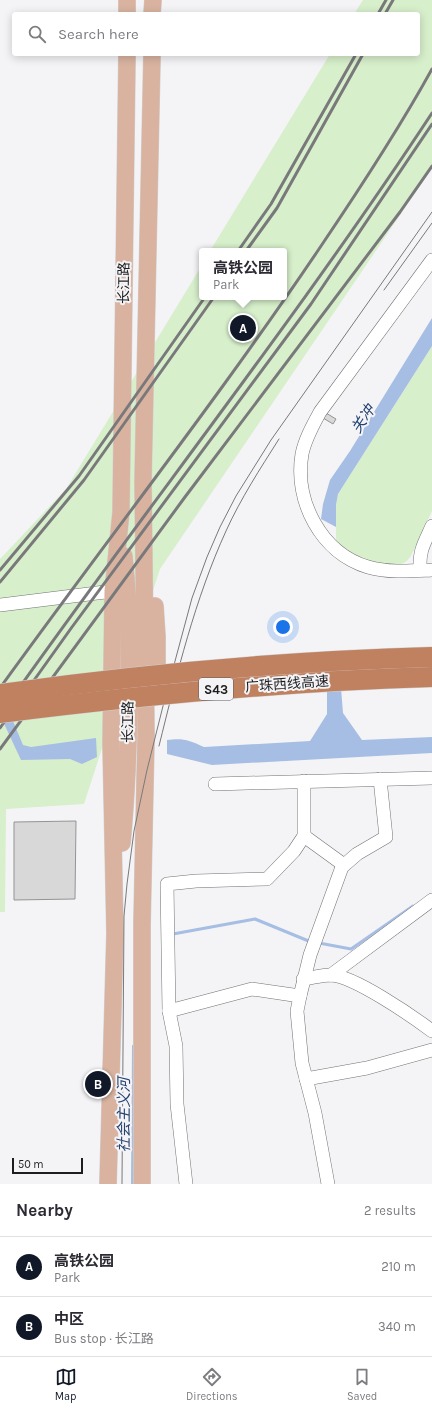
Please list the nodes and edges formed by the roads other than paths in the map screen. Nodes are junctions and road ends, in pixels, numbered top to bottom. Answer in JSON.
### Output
{"nodes":[{"id":1,"x":127,"y":0,"type":"edge"},
{"id":2,"x":153,"y":0,"type":"edge"},
{"id":3,"x":127,"y":12,"type":"edge"},
{"id":4,"x":152,"y":12,"type":"edge"},
{"id":5,"x":127,"y":56,"type":"edge"},
{"id":6,"x":152,"y":56,"type":"edge"},
{"id":7,"x":432,"y":260,"type":"edge"},
{"id":8,"x":121,"y":512,"type":"junction"},
{"id":9,"x":432,"y":526,"type":"edge"},
{"id":10,"x":426,"y":570,"type":"edge"},
{"id":11,"x":113,"y":591,"type":"junction"},
{"id":12,"x":0,"y":605,"type":"edge"},
{"id":13,"x":432,"y":657,"type":"edge"},
{"id":14,"x":432,"y":677,"type":"edge"},
{"id":15,"x":0,"y":694,"type":"edge"},
{"id":16,"x":0,"y":713,"type":"edge"},
{"id":17,"x":432,"y":778,"type":"edge"},
{"id":18,"x":380,"y":779,"type":"junction"},
{"id":19,"x":304,"y":781,"type":"junction"},
{"id":20,"x":215,"y":784,"type":"dead end"},
{"id":21,"x":304,"y":836,"type":"junction"},
{"id":22,"x":344,"y":865,"type":"junction"},
{"id":23,"x":432,"y":900,"type":"edge"},
{"id":24,"x":115,"y":933,"type":"junction"},
{"id":25,"x":331,"y":975,"type":"junction"},
{"id":26,"x":303,"y":979,"type":"junction"},
{"id":27,"x":300,"y":996,"type":"junction"},
{"id":28,"x":170,"y":1011,"type":"junction"},
{"id":29,"x":432,"y":1031,"type":"edge"},
{"id":30,"x":432,"y":1050,"type":"edge"},
{"id":31,"x":306,"y":1079,"type":"junction"},
{"id":32,"x":108,"y":1184,"type":"edge"},
{"id":33,"x":142,"y":1184,"type":"edge"},
{"id":34,"x":186,"y":1184,"type":"edge"},
{"id":35,"x":328,"y":1184,"type":"edge"}],
"edges":[{"from":1,"to":3,"type":"main road"},
{"from":2,"to":4,"type":"main road"},
{"from":5,"to":8,"type":"main road","name":"长江路"},
{"from":6,"to":33,"type":"main road","name":"长江路"},
{"from":7,"to":10,"type":"street"},
{"from":8,"to":11,"type":"main road","name":"长江路"},
{"from":8,"to":24,"type":"main road","name":"长江路"},
{"from":9,"to":10,"type":"street"},
{"from":11,"to":12,"type":"street"},
{"from":11,"to":24,"type":"main road","name":"长江路"},
{"from":13,"to":15,"type":"highway","name":"广珠西线高速","number":"S43","bridge":true},
{"from":14,"to":16,"type":"highway","name":"广珠西线高速","number":"S43","bridge":true},
{"from":17,"to":18,"type":"street"},
{"from":18,"to":19,"type":"street"},
{"from":18,"to":22,"type":"street"},
{"from":19,"to":20,"type":"street"},
{"from":19,"to":21,"type":"street"},
{"from":21,"to":22,"type":"street"},
{"from":21,"to":28,"type":"street"},
{"from":22,"to":26,"type":"street"},
{"from":23,"to":25,"type":"street"},
{"from":24,"to":32,"type":"main road","name":"长江路"},
{"from":25,"to":26,"type":"street"},
{"from":25,"to":29,"type":"street"},
{"from":26,"to":27,"type":"street"},
{"from":27,"to":28,"type":"street"},
{"from":27,"to":31,"type":"street"},
{"from":28,"to":34,"type":"street"},
{"from":30,"to":31,"type":"street"},
{"from":31,"to":35,"type":"street"}]}
